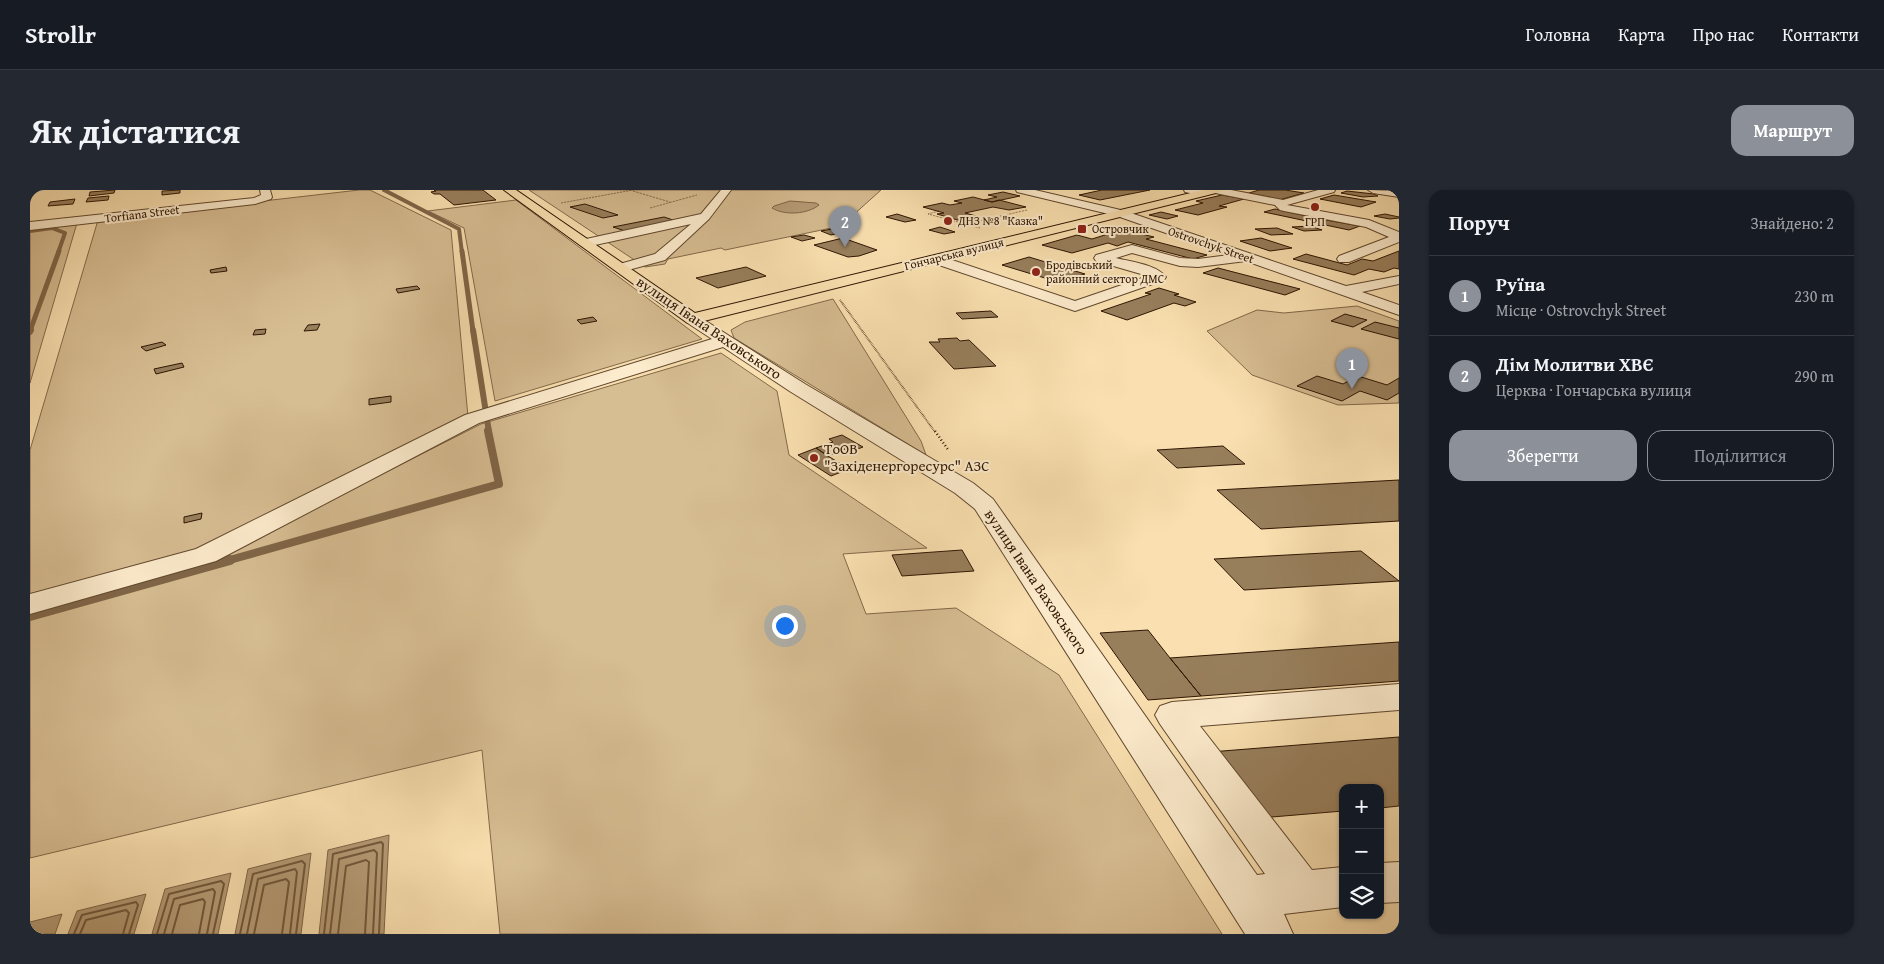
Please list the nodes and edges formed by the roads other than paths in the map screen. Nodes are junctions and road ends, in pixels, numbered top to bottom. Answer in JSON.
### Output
{"nodes":[{"id":1,"x":265,"y":190,"type":"edge"},
{"id":2,"x":509,"y":190,"type":"edge"},
{"id":3,"x":726,"y":190,"type":"edge"},
{"id":4,"x":1021,"y":190,"type":"edge"},
{"id":5,"x":1189,"y":190,"type":"edge"},
{"id":6,"x":1292,"y":190,"type":"edge"},
{"id":7,"x":1330,"y":190,"type":"edge"},
{"id":8,"x":1373,"y":190,"type":"edge"},
{"id":9,"x":1212,"y":191,"type":"edge"},
{"id":10,"x":1078,"y":192,"type":"dead end"},
{"id":11,"x":1315,"y":194,"type":"junction"},
{"id":12,"x":1399,"y":194,"type":"edge"},
{"id":13,"x":1052,"y":197,"type":"junction"},
{"id":14,"x":1283,"y":203,"type":"junction"},
{"id":15,"x":1121,"y":214,"type":"junction"},
{"id":16,"x":705,"y":217,"type":"junction"},
{"id":17,"x":30,"y":226,"type":"edge"},
{"id":18,"x":1399,"y":238,"type":"edge"},
{"id":19,"x":586,"y":244,"type":"junction"},
{"id":20,"x":1246,"y":257,"type":"junction"},
{"id":21,"x":935,"y":259,"type":"junction"},
{"id":22,"x":1344,"y":259,"type":"dead end"},
{"id":23,"x":1180,"y":262,"type":"junction"},
{"id":24,"x":621,"y":268,"type":"junction"},
{"id":25,"x":1149,"y":271,"type":"junction"},
{"id":26,"x":1399,"y":280,"type":"edge"},
{"id":27,"x":1345,"y":291,"type":"junction"},
{"id":28,"x":1399,"y":310,"type":"edge"},
{"id":29,"x":692,"y":319,"type":"junction"},
{"id":30,"x":725,"y":341,"type":"junction"},
{"id":31,"x":30,"y":604,"type":"edge"},
{"id":32,"x":1399,"y":697,"type":"edge"},
{"id":33,"x":1399,"y":882,"type":"edge"},
{"id":34,"x":1384,"y":884,"type":"edge"},
{"id":35,"x":1339,"y":887,"type":"edge"},
{"id":36,"x":1302,"y":891,"type":"junction"},
{"id":37,"x":1246,"y":896,"type":"junction"},
{"id":38,"x":1271,"y":934,"type":"edge"}],
"edges":[{"from":1,"to":17,"type":"street","name":"Torfiana Street"},
{"from":2,"to":19,"type":"main road","name":"вулиця Івана Ваховського"},
{"from":3,"to":16,"type":"street"},
{"from":4,"to":13,"type":"street","name":"Ostrovchyk Street"},
{"from":5,"to":9,"type":"street"},
{"from":6,"to":11,"type":"street"},
{"from":7,"to":11,"type":"street"},
{"from":8,"to":12,"type":"street"},
{"from":9,"to":14,"type":"street"},
{"from":9,"to":15,"type":"main road","name":"Гончарська вулиця"},
{"from":10,"to":13,"type":"street"},
{"from":11,"to":14,"type":"street"},
{"from":13,"to":15,"type":"street","name":"Ostrovchyk Street"},
{"from":14,"to":18,"type":"street"},
{"from":15,"to":20,"type":"street","name":"Ostrovchyk Street"},
{"from":15,"to":21,"type":"main road","name":"Гончарська вулиця"},
{"from":16,"to":19,"type":"street"},
{"from":16,"to":24,"type":"street"},
{"from":18,"to":22,"type":"street"},
{"from":19,"to":24,"type":"main road","name":"вулиця Івана Ваховського"},
{"from":20,"to":23,"type":"street"},
{"from":20,"to":27,"type":"street","name":"Ostrovchyk Street"},
{"from":21,"to":25,"type":"street"},
{"from":21,"to":29,"type":"main road","name":"Гончарська вулиця"},
{"from":23,"to":25,"type":"street"},
{"from":23,"to":25,"type":"street"},
{"from":24,"to":29,"type":"main road","name":"вулиця Івана Ваховського"},
{"from":26,"to":27,"type":"street"},
{"from":27,"to":28,"type":"street","name":"Ostrovchyk Street"},
{"from":29,"to":30,"type":"street","name":"вулиця Івана Ваховського"},
{"from":30,"to":31,"type":"street"},
{"from":30,"to":37,"type":"street","name":"вулиця Івана Ваховського"},
{"from":32,"to":36,"type":"street"},
{"from":33,"to":34,"type":"street"},
{"from":35,"to":36,"type":"street"},
{"from":36,"to":37,"type":"street"},
{"from":37,"to":38,"type":"street","name":"вулиця Івана Ваховського"}]}
